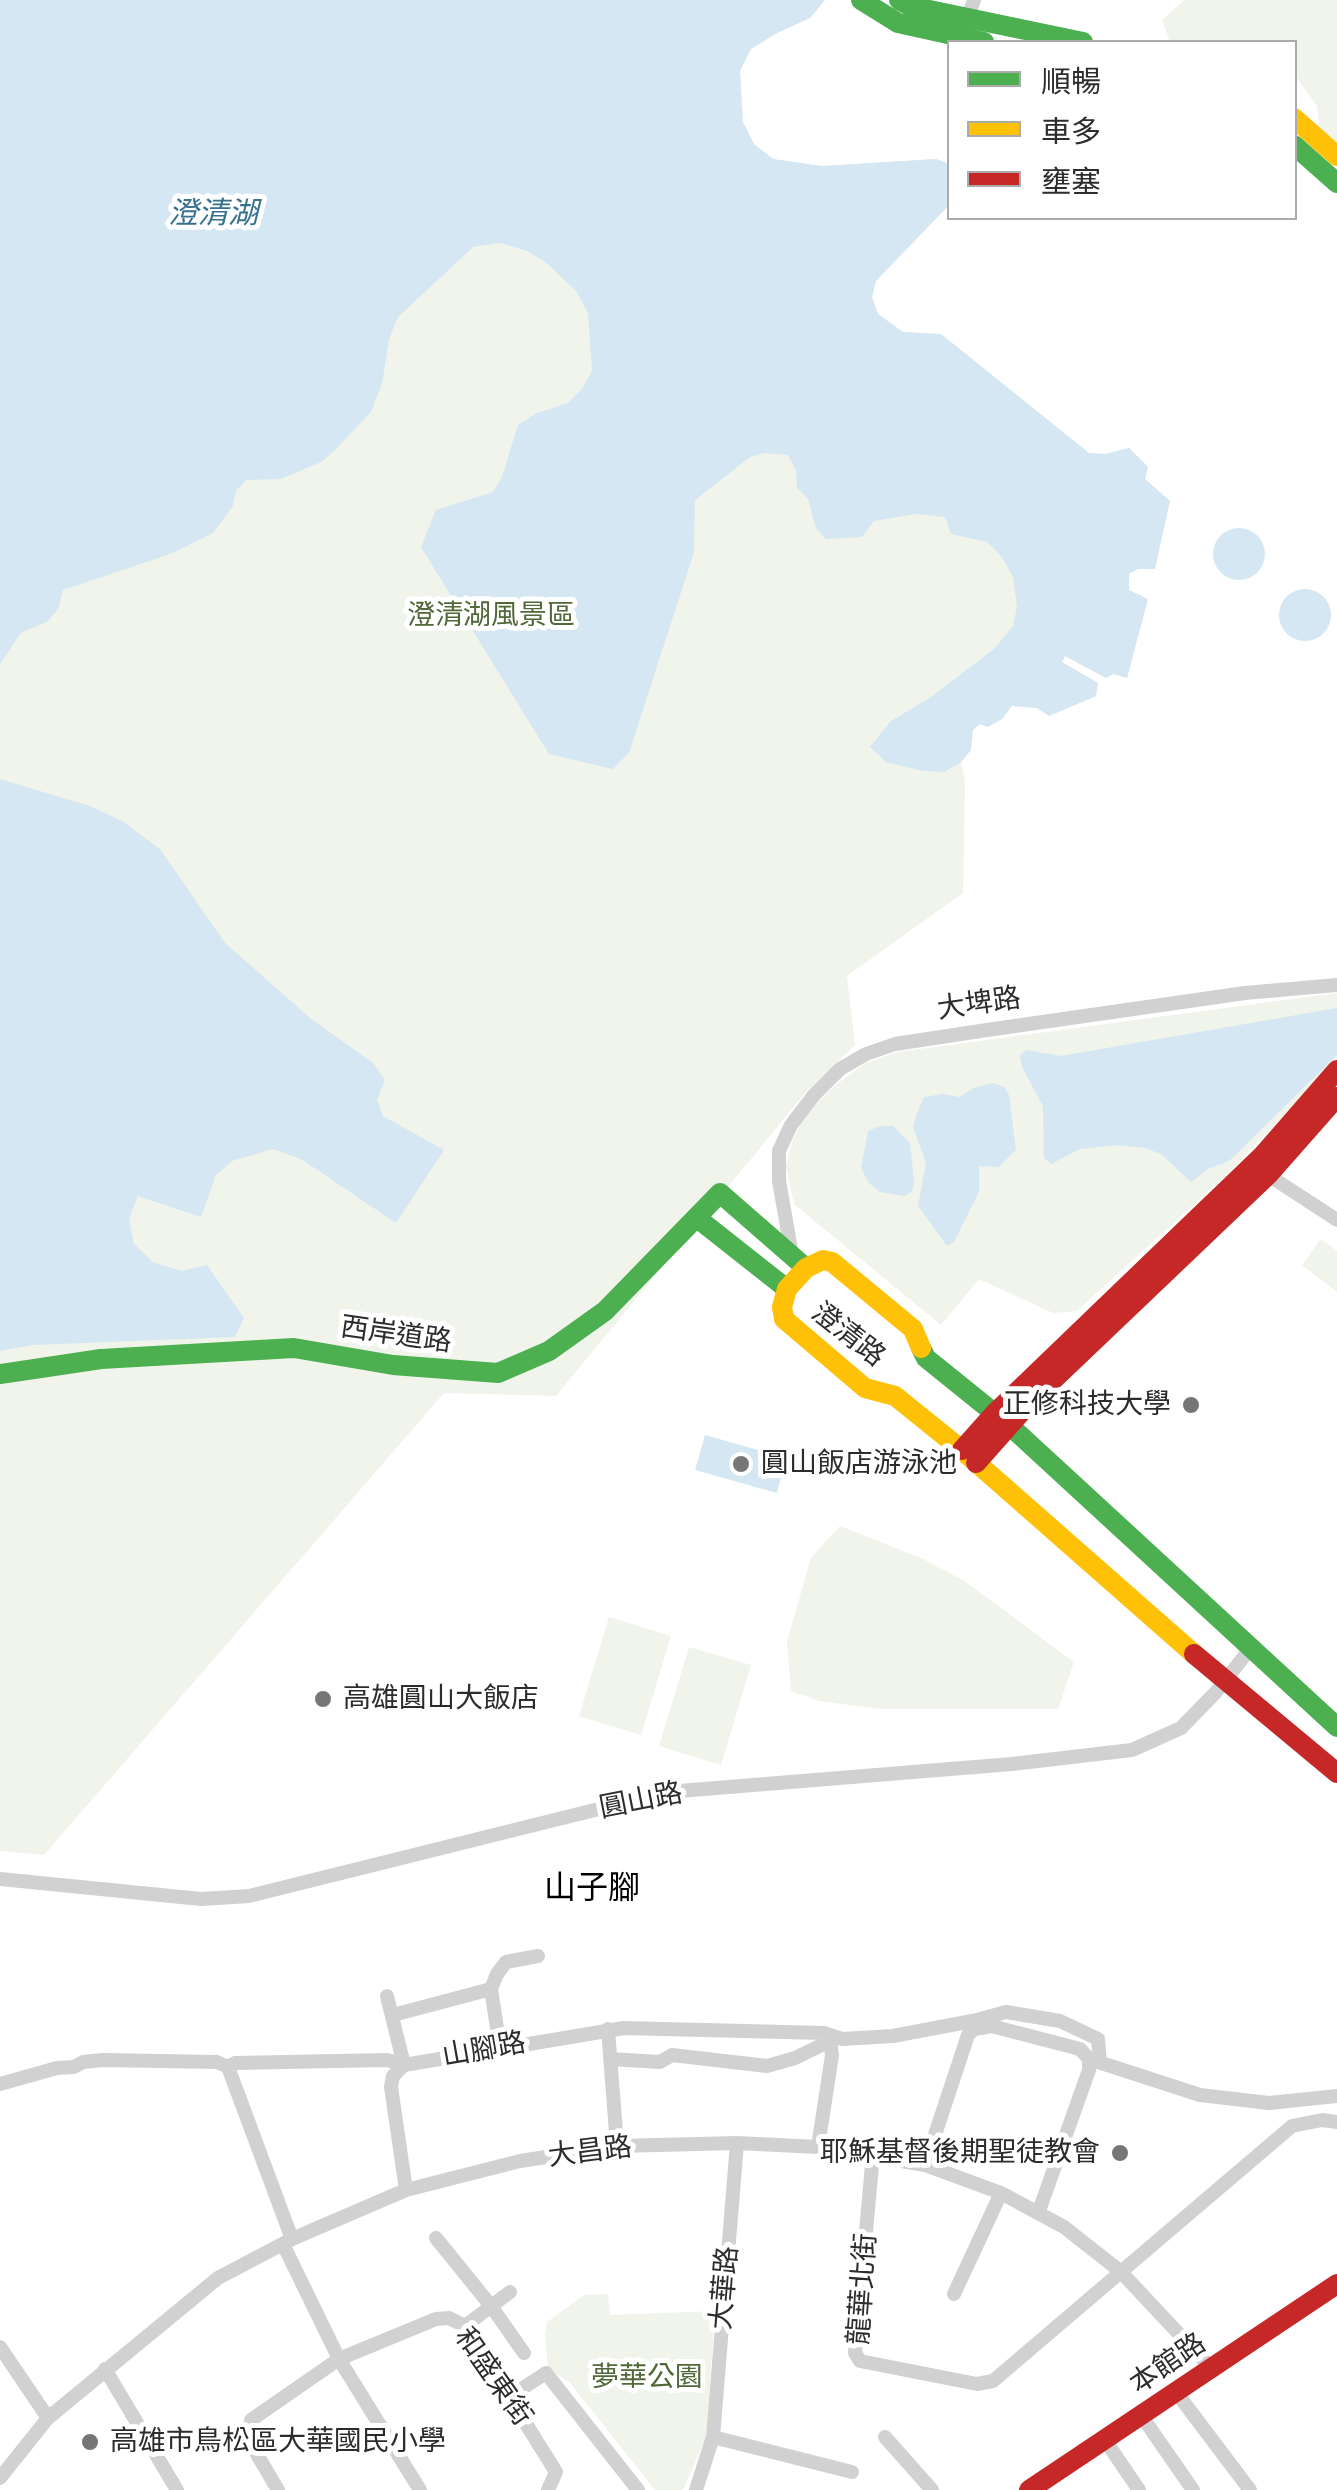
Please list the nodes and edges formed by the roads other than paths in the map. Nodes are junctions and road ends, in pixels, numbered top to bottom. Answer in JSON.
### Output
{"nodes":[{"id":1,"x":861,"y":0,"type":"edge"},
{"id":2,"x":900,"y":0,"type":"edge"},
{"id":3,"x":971,"y":8,"type":"edge"},
{"id":4,"x":975,"y":40,"type":"edge"},
{"id":5,"x":1076,"y":40,"type":"edge"},
{"id":6,"x":1297,"y":121,"type":"edge"},
{"id":7,"x":1297,"y":149,"type":"edge"},
{"id":8,"x":1337,"y":156,"type":"edge"},
{"id":9,"x":1337,"y":184,"type":"edge"},
{"id":10,"x":1337,"y":985,"type":"edge"},
{"id":11,"x":1337,"y":1070,"type":"edge"},
{"id":12,"x":1337,"y":1096,"type":"edge"},
{"id":13,"x":1268,"y":1175,"type":"junction"},
{"id":14,"x":696,"y":1218,"type":"junction"},
{"id":15,"x":1337,"y":1220,"type":"edge"},
{"id":16,"x":799,"y":1262,"type":"junction"},
{"id":17,"x":786,"y":1289,"type":"junction"},
{"id":18,"x":0,"y":1374,"type":"edge"},
{"id":19,"x":1002,"y":1419,"type":"junction"},
{"id":20,"x":969,"y":1456,"type":"junction"},
{"id":21,"x":1250,"y":1649,"type":"junction"},
{"id":22,"x":1226,"y":1681,"type":"junction"},
{"id":23,"x":1337,"y":1727,"type":"edge"},
{"id":24,"x":1337,"y":1773,"type":"edge"},
{"id":25,"x":0,"y":1879,"type":"edge"},
{"id":26,"x":538,"y":1956,"type":"dead end"},
{"id":27,"x":492,"y":1989,"type":"junction"},
{"id":28,"x":387,"y":1996,"type":"dead end"},
{"id":29,"x":393,"y":2014,"type":"junction"},
{"id":30,"x":972,"y":2021,"type":"junction"},
{"id":31,"x":988,"y":2027,"type":"junction"},
{"id":32,"x":608,"y":2029,"type":"junction"},
{"id":33,"x":827,"y":2037,"type":"junction"},
{"id":34,"x":500,"y":2047,"type":"junction"},
{"id":35,"x":610,"y":2059,"type":"junction"},
{"id":36,"x":1094,"y":2060,"type":"junction"},
{"id":37,"x":404,"y":2065,"type":"junction"},
{"id":38,"x":228,"y":2067,"type":"junction"},
{"id":39,"x":0,"y":2084,"type":"edge"},
{"id":40,"x":1337,"y":2096,"type":"edge"},
{"id":41,"x":1337,"y":2122,"type":"edge"},
{"id":42,"x":737,"y":2144,"type":"junction"},
{"id":43,"x":616,"y":2146,"type":"junction"},
{"id":44,"x":818,"y":2147,"type":"junction"},
{"id":45,"x":873,"y":2154,"type":"junction"},
{"id":46,"x":925,"y":2166,"type":"junction"},
{"id":47,"x":406,"y":2190,"type":"junction"},
{"id":48,"x":1001,"y":2193,"type":"junction"},
{"id":49,"x":1039,"y":2211,"type":"junction"},
{"id":50,"x":436,"y":2238,"type":"dead end"},
{"id":51,"x":287,"y":2241,"type":"junction"},
{"id":52,"x":1120,"y":2271,"type":"junction"},
{"id":53,"x":1337,"y":2284,"type":"edge"},
{"id":54,"x":510,"y":2292,"type":"dead end"},
{"id":55,"x":954,"y":2294,"type":"dead end"},
{"id":56,"x":491,"y":2306,"type":"junction"},
{"id":57,"x":464,"y":2326,"type":"junction"},
{"id":58,"x":0,"y":2347,"type":"edge"},
{"id":59,"x":524,"y":2353,"type":"dead end"},
{"id":60,"x":339,"y":2358,"type":"junction"},
{"id":61,"x":1211,"y":2368,"type":"junction"},
{"id":62,"x":104,"y":2369,"type":"junction"},
{"id":63,"x":1176,"y":2392,"type":"junction"},
{"id":64,"x":510,"y":2397,"type":"junction"},
{"id":65,"x":1141,"y":2415,"type":"junction"},
{"id":66,"x":48,"y":2418,"type":"junction"},
{"id":67,"x":713,"y":2437,"type":"junction"},
{"id":68,"x":885,"y":2438,"type":"dead end"},
{"id":69,"x":1104,"y":2440,"type":"junction"},
{"id":70,"x":852,"y":2472,"type":"dead end"},
{"id":71,"x":0,"y":2478,"type":"edge"},
{"id":72,"x":699,"y":2489,"type":"edge"},
{"id":73,"x":177,"y":2490,"type":"edge"},
{"id":74,"x":278,"y":2490,"type":"edge"},
{"id":75,"x":420,"y":2490,"type":"edge"},
{"id":76,"x":548,"y":2490,"type":"edge"},
{"id":77,"x":638,"y":2490,"type":"edge"},
{"id":78,"x":932,"y":2490,"type":"edge"},
{"id":79,"x":1029,"y":2490,"type":"edge"},
{"id":80,"x":1139,"y":2490,"type":"edge"},
{"id":81,"x":1193,"y":2490,"type":"edge"},
{"id":82,"x":1250,"y":2490,"type":"edge"}],
"edges":[{"from":1,"to":4,"type":"main road"},
{"from":2,"to":3,"type":"main road"},
{"from":3,"to":5,"type":"main road"},
{"from":6,"to":8,"type":"main road"},
{"from":7,"to":9,"type":"main road"},
{"from":10,"to":16,"type":"street","name":"大埤路"},
{"from":11,"to":19,"type":"main road"},
{"from":12,"to":13,"type":"main road"},
{"from":13,"to":15,"type":"street"},
{"from":13,"to":19,"type":"main road"},
{"from":14,"to":16,"type":"main road","name":"西岸道路"},
{"from":14,"to":17,"type":"main road"},
{"from":14,"to":18,"type":"main road","name":"西岸道路"},
{"from":16,"to":17,"type":"main road","name":"澄清路"},
{"from":16,"to":19,"type":"main road","name":"澄清路"},
{"from":17,"to":20,"type":"main road","name":"澄清路"},
{"from":19,"to":20,"type":"main road"},
{"from":19,"to":21,"type":"main road","name":"澄清路"},
{"from":20,"to":22,"type":"main road","name":"澄清路"},
{"from":21,"to":22,"type":"street","name":"圓山路"},
{"from":21,"to":23,"type":"main road","name":"澄清路"},
{"from":22,"to":24,"type":"main road","name":"澄清路"},
{"from":22,"to":25,"type":"street","name":"圓山路"},
{"from":26,"to":27,"type":"street"},
{"from":27,"to":29,"type":"street"},
{"from":27,"to":34,"type":"street"},
{"from":28,"to":29,"type":"street"},
{"from":29,"to":37,"type":"street"},
{"from":30,"to":31,"type":"street"},
{"from":30,"to":33,"type":"street","name":"山腳路"},
{"from":30,"to":36,"type":"street","name":"山腳路"},
{"from":31,"to":36,"type":"street"},
{"from":31,"to":46,"type":"street"},
{"from":32,"to":33,"type":"street","name":"山腳路"},
{"from":32,"to":34,"type":"street","name":"山腳路"},
{"from":32,"to":35,"type":"street"},
{"from":33,"to":35,"type":"street"},
{"from":33,"to":44,"type":"street"},
{"from":34,"to":37,"type":"street","name":"山腳路"},
{"from":35,"to":43,"type":"street"},
{"from":36,"to":40,"type":"street"},
{"from":36,"to":49,"type":"street"},
{"from":37,"to":38,"type":"street","name":"山腳路"},
{"from":37,"to":47,"type":"street"},
{"from":38,"to":39,"type":"street","name":"山腳路"},
{"from":38,"to":51,"type":"street"},
{"from":41,"to":52,"type":"street"},
{"from":42,"to":43,"type":"street","name":"大昌路"},
{"from":42,"to":44,"type":"street","name":"大昌路"},
{"from":42,"to":67,"type":"street","name":"大華路"},
{"from":43,"to":47,"type":"street","name":"大昌路"},
{"from":44,"to":45,"type":"street","name":"大昌路"},
{"from":45,"to":46,"type":"street","name":"大昌路"},
{"from":45,"to":52,"type":"street","name":"龍華北街"},
{"from":46,"to":48,"type":"street","name":"大昌路"},
{"from":47,"to":51,"type":"street","name":"大昌路"},
{"from":48,"to":49,"type":"street","name":"大昌路"},
{"from":48,"to":55,"type":"street"},
{"from":49,"to":52,"type":"street","name":"大昌路"},
{"from":50,"to":56,"type":"street"},
{"from":51,"to":60,"type":"street"},
{"from":51,"to":62,"type":"street","name":"大昌路"},
{"from":52,"to":61,"type":"street","name":"大昌路"},
{"from":53,"to":61,"type":"main road","name":"本館路"},
{"from":54,"to":56,"type":"street"},
{"from":56,"to":57,"type":"street"},
{"from":56,"to":59,"type":"street"},
{"from":57,"to":60,"type":"street","name":"和盛東街"},
{"from":57,"to":64,"type":"street","name":"和盛東街"},
{"from":58,"to":66,"type":"street"},
{"from":60,"to":74,"type":"street","name":"和盛東街"},
{"from":60,"to":75,"type":"street"},
{"from":61,"to":63,"type":"main road","name":"本館路"},
{"from":62,"to":66,"type":"street","name":"大昌路"},
{"from":62,"to":73,"type":"street"},
{"from":63,"to":65,"type":"main road","name":"本館路"},
{"from":63,"to":82,"type":"street"},
{"from":64,"to":76,"type":"street","name":"和盛東街"},
{"from":64,"to":77,"type":"street"},
{"from":65,"to":69,"type":"main road","name":"本館路"},
{"from":65,"to":81,"type":"street"},
{"from":66,"to":71,"type":"street","name":"大昌路"},
{"from":67,"to":70,"type":"street"},
{"from":67,"to":72,"type":"street","name":"大華路"},
{"from":68,"to":78,"type":"street"},
{"from":69,"to":79,"type":"main road","name":"本館路"},
{"from":69,"to":80,"type":"street"}]}
